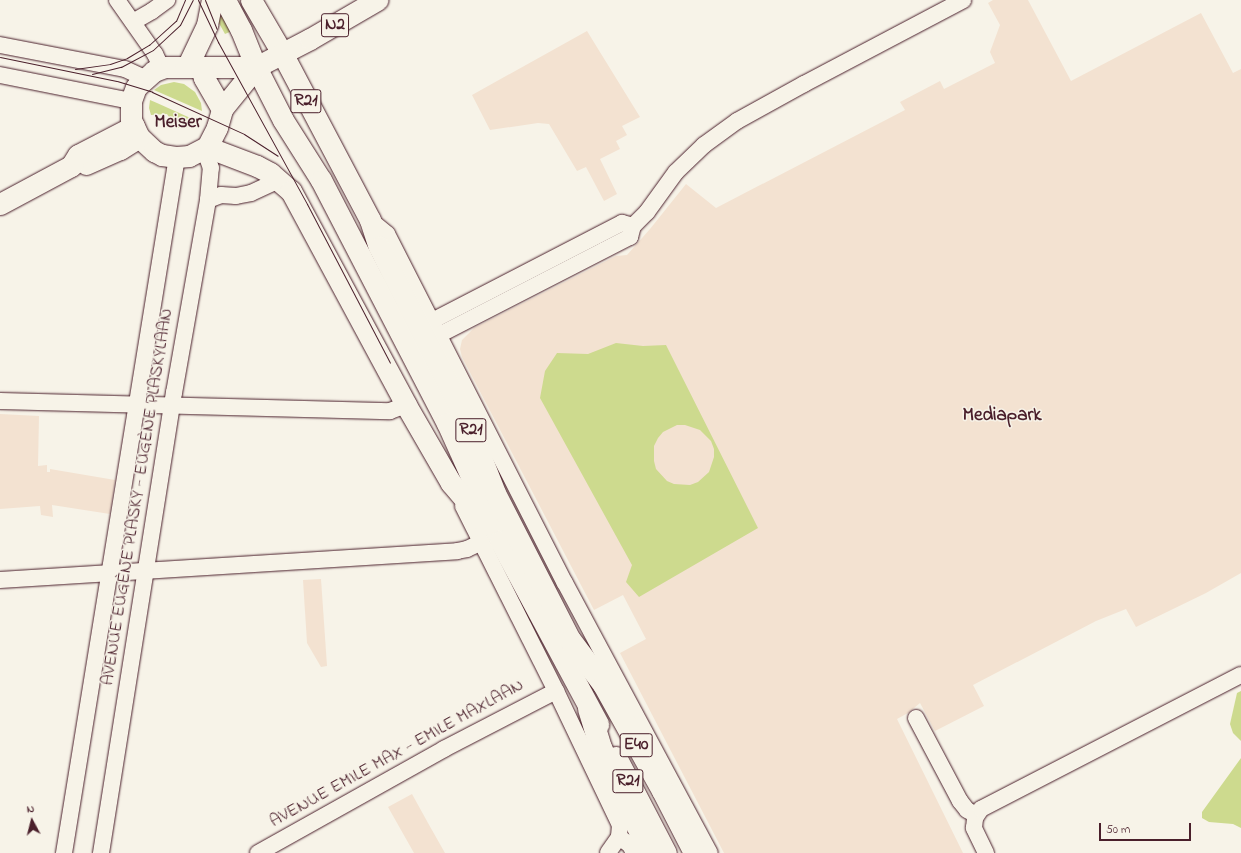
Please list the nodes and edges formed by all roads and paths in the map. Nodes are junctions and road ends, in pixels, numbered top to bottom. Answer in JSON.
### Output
{"nodes":[{"id":1,"x":117,"y":0,"type":"edge"},
{"id":2,"x":167,"y":0,"type":"edge"},
{"id":3,"x":212,"y":0,"type":"edge"},
{"id":4,"x":225,"y":0,"type":"edge"},
{"id":5,"x":251,"y":0,"type":"edge"},
{"id":6,"x":377,"y":0,"type":"edge"},
{"id":7,"x":963,"y":0,"type":"edge"},
{"id":8,"x":133,"y":22,"type":"junction"},
{"id":9,"x":0,"y":45,"type":"edge"},
{"id":10,"x":282,"y":53,"type":"junction"},
{"id":11,"x":256,"y":67,"type":"junction"},
{"id":12,"x":194,"y":68,"type":"junction"},
{"id":13,"x":153,"y":73,"type":"junction"},
{"id":14,"x":0,"y":75,"type":"edge"},
{"id":15,"x":131,"y":101,"type":"junction"},
{"id":16,"x":222,"y":109,"type":"junction"},
{"id":17,"x":136,"y":131,"type":"junction"},
{"id":18,"x":206,"y":148,"type":"junction"},
{"id":19,"x":178,"y":158,"type":"junction"},
{"id":20,"x":273,"y":183,"type":"junction"},
{"id":21,"x":214,"y":197,"type":"junction"},
{"id":22,"x":0,"y":204,"type":"edge"},
{"id":23,"x":370,"y":220,"type":"junction"},
{"id":24,"x":633,"y":226,"type":"junction"},
{"id":25,"x":432,"y":321,"type":"junction"},
{"id":26,"x":439,"y":335,"type":"junction"},
{"id":27,"x":0,"y":401,"type":"edge"},
{"id":28,"x":137,"y":405,"type":"junction"},
{"id":29,"x":406,"y":405,"type":"junction"},
{"id":30,"x":172,"y":406,"type":"junction"},
{"id":31,"x":491,"y":542,"type":"junction"},
{"id":32,"x":146,"y":572,"type":"junction"},
{"id":33,"x":109,"y":574,"type":"junction"},
{"id":34,"x":0,"y":580,"type":"edge"},
{"id":35,"x":571,"y":641,"type":"junction"},
{"id":36,"x":1241,"y":675,"type":"edge"},
{"id":37,"x":556,"y":691,"type":"junction"},
{"id":38,"x":589,"y":709,"type":"junction"},
{"id":39,"x":916,"y":718,"type":"dead end"},
{"id":40,"x":976,"y":815,"type":"junction"},
{"id":41,"x":626,"y":840,"type":"edge"},
{"id":42,"x":64,"y":853,"type":"edge"},
{"id":43,"x":101,"y":853,"type":"edge"},
{"id":44,"x":258,"y":853,"type":"edge"},
{"id":45,"x":608,"y":853,"type":"edge"},
{"id":46,"x":650,"y":853,"type":"edge"},
{"id":47,"x":666,"y":853,"type":"edge"},
{"id":48,"x":681,"y":853,"type":"edge"},
{"id":49,"x":695,"y":853,"type":"edge"},
{"id":50,"x":710,"y":853,"type":"edge"},
{"id":51,"x":986,"y":853,"type":"edge"}],
"edges":[{"from":1,"to":8,"type":"street"},
{"from":2,"to":8,"type":"street"},
{"from":3,"to":12,"type":"main road"},
{"from":4,"to":11,"type":"main road","number":"R21"},
{"from":5,"to":10,"type":"main road","number":"R21"},
{"from":6,"to":10,"type":"main road","number":"N2"},
{"from":7,"to":24,"type":"street"},
{"from":8,"to":13,"type":"street"},
{"from":9,"to":13,"type":"street"},
{"from":10,"to":11,"type":"main road","number":"N2"},
{"from":10,"to":23,"type":"main road","number":"R21"},
{"from":11,"to":12,"type":"main road","number":"N2"},
{"from":11,"to":16,"type":"main road","number":"N2"},
{"from":11,"to":31,"type":"main road","number":"R21"},
{"from":12,"to":13,"type":"main road","number":"N2"},
{"from":12,"to":16,"type":"main road"},
{"from":13,"to":15,"type":"main road"},
{"from":14,"to":15,"type":"street"},
{"from":15,"to":17,"type":"main road"},
{"from":16,"to":18,"type":"main road","number":"N2"},
{"from":17,"to":19,"type":"main road"},
{"from":17,"to":22,"type":"main road"},
{"from":18,"to":19,"type":"main road"},
{"from":18,"to":20,"type":"main road"},
{"from":18,"to":21,"type":"street"},
{"from":19,"to":28,"type":"street","name":"AVENUE EUGÈNE PLASKY - EUGÈNE PLASKYLAAN"},
{"from":20,"to":21,"type":"street"},
{"from":20,"to":29,"type":"main road"},
{"from":21,"to":30,"type":"street","name":"AVENUE EUGÈNE PLASKY - EUGÈNE PLASKYLAAN"},
{"from":23,"to":25,"type":"street"},
{"from":23,"to":35,"type":"main road","number":"R21"},
{"from":24,"to":25,"type":"street"},
{"from":24,"to":26,"type":"street"},
{"from":25,"to":26,"type":"street"},
{"from":26,"to":50,"type":"street"},
{"from":27,"to":28,"type":"street"},
{"from":28,"to":30,"type":"street"},
{"from":28,"to":33,"type":"street","name":"AVENUE EUGÈNE PLASKY - EUGÈNE PLASKYLAAN"},
{"from":29,"to":30,"type":"street"},
{"from":29,"to":31,"type":"main road"},
{"from":30,"to":32,"type":"street","name":"AVENUE EUGÈNE PLASKY - EUGÈNE PLASKYLAAN"},
{"from":31,"to":32,"type":"street"},
{"from":31,"to":37,"type":"street"},
{"from":31,"to":38,"type":"main road","number":"R21"},
{"from":32,"to":33,"type":"street"},
{"from":32,"to":43,"type":"street","name":"AVENUE EUGÈNE PLASKY - EUGÈNE PLASKYLAAN"},
{"from":33,"to":34,"type":"street"},
{"from":33,"to":42,"type":"street","name":"AVENUE EUGÈNE PLASKY - EUGÈNE PLASKYLAAN"},
{"from":35,"to":48,"type":"main road","number":"R21"},
{"from":35,"to":49,"type":"highway","number":"E40"},
{"from":36,"to":40,"type":"street"},
{"from":37,"to":41,"type":"street"},
{"from":37,"to":44,"type":"street","name":"AVENUE EMILE MAX - EMILE MAXLAAN"},
{"from":38,"to":46,"type":"highway","number":"E40"},
{"from":38,"to":47,"type":"main road","number":"R21"},
{"from":39,"to":40,"type":"street"},
{"from":40,"to":51,"type":"street"},
{"from":41,"to":45,"type":"street"}]}
